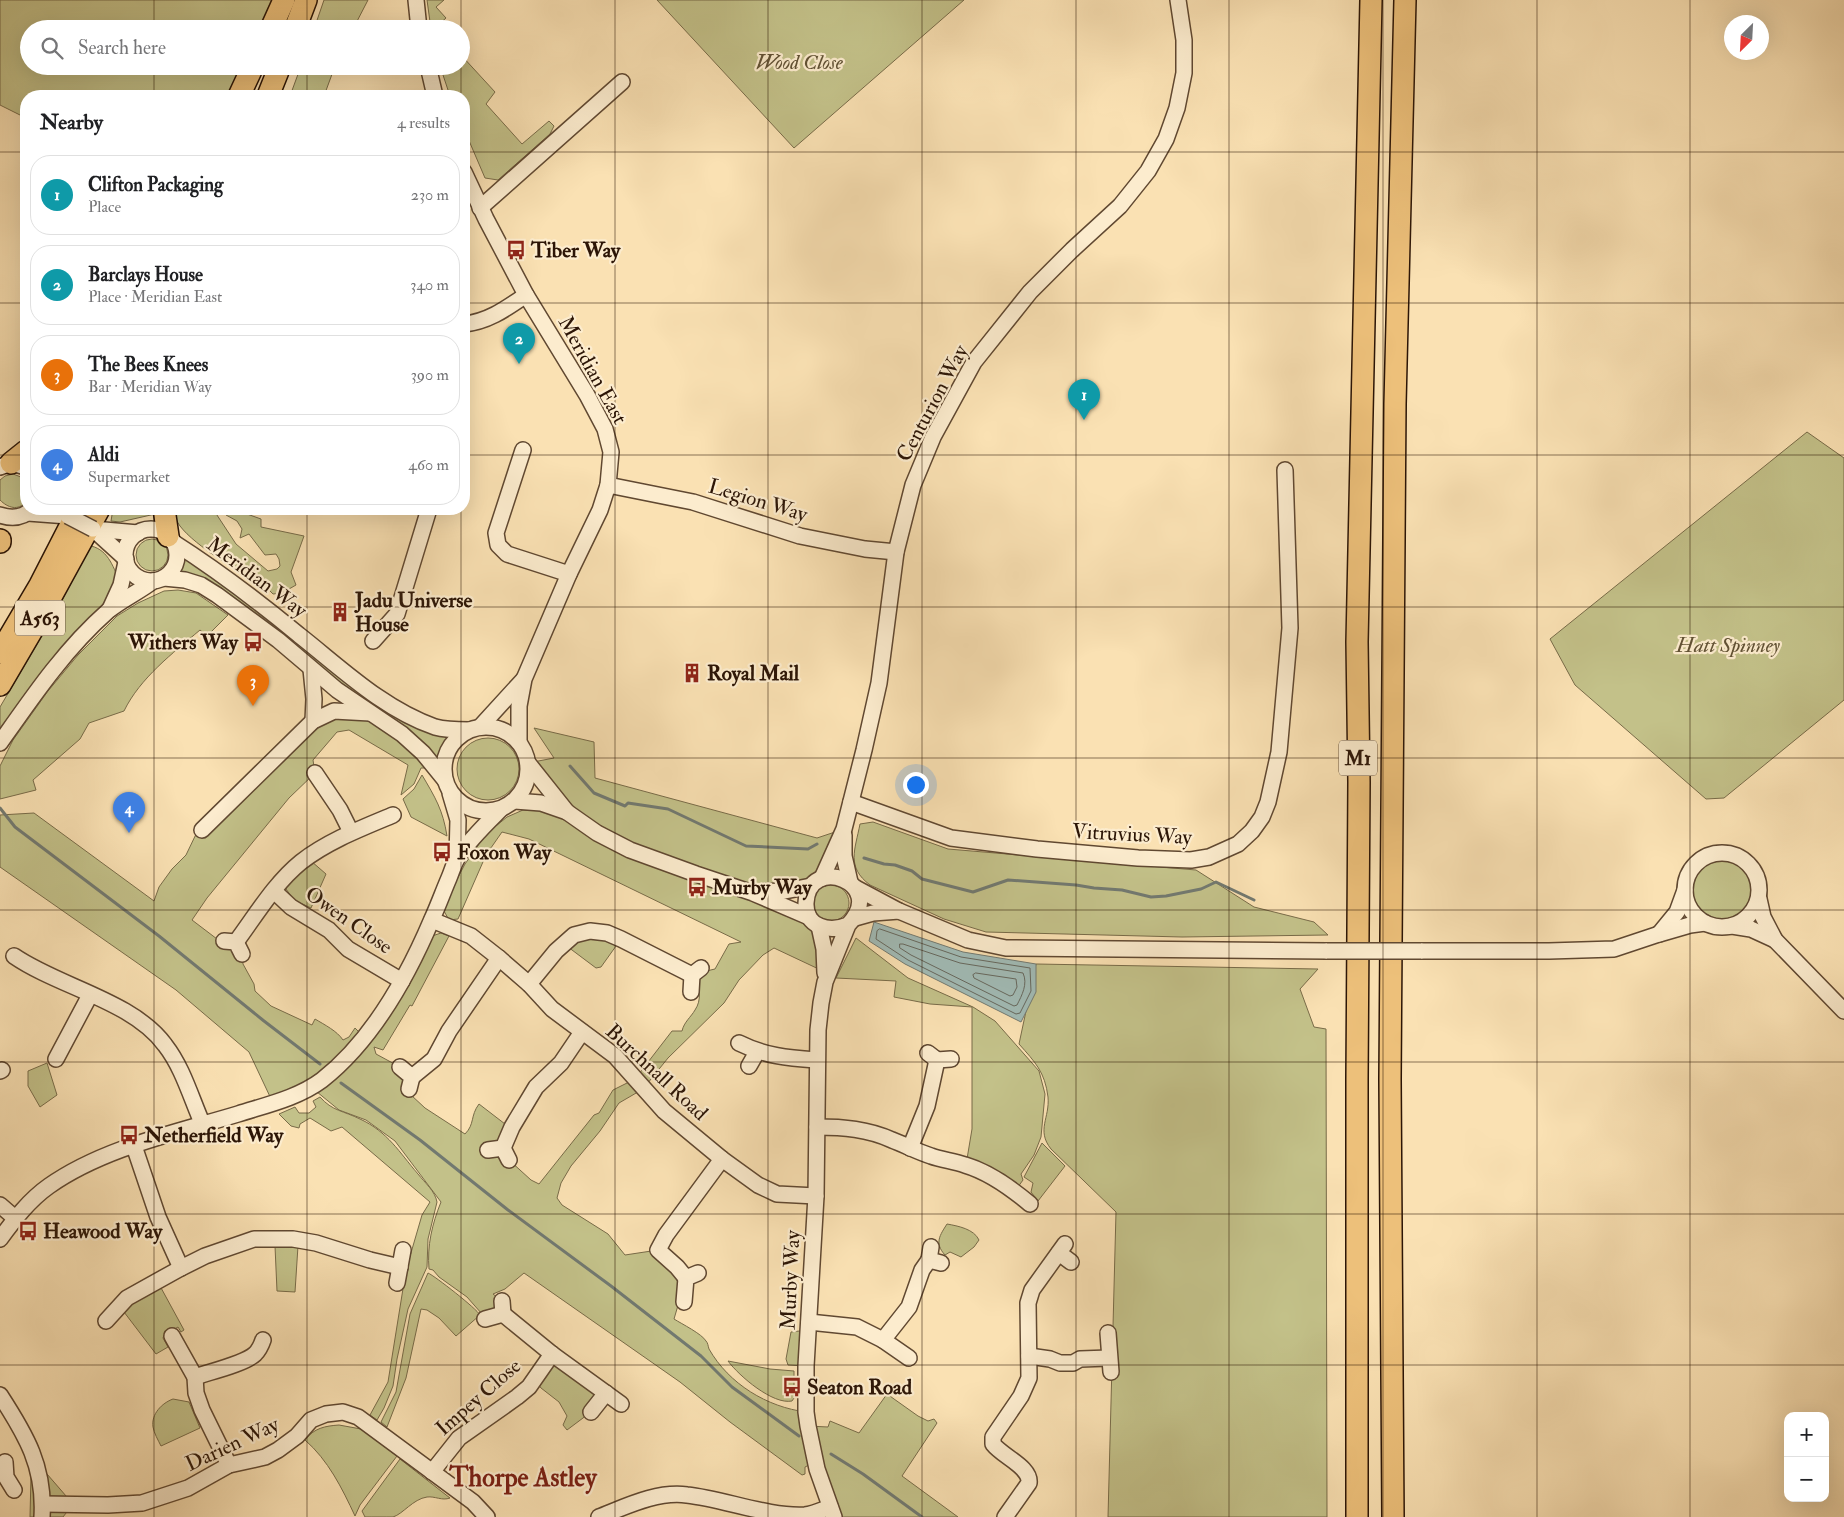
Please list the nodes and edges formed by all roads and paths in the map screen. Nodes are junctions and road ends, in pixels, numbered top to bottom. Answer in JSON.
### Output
{"nodes":[{"id":1,"x":285,"y":0,"type":"edge"},
{"id":2,"x":306,"y":0,"type":"edge"},
{"id":3,"x":416,"y":0,"type":"edge"},
{"id":4,"x":1178,"y":0,"type":"edge"},
{"id":5,"x":1371,"y":0,"type":"edge"},
{"id":6,"x":1405,"y":0,"type":"edge"},
{"id":7,"x":277,"y":20,"type":"edge"},
{"id":8,"x":299,"y":20,"type":"edge"},
{"id":9,"x":418,"y":20,"type":"edge"},
{"id":10,"x":250,"y":75,"type":"edge"},
{"id":11,"x":257,"y":75,"type":"edge"},
{"id":12,"x":276,"y":75,"type":"edge"},
{"id":13,"x":283,"y":75,"type":"edge"},
{"id":14,"x":430,"y":75,"type":"edge"},
{"id":15,"x":622,"y":82,"type":"dead end"},
{"id":16,"x":242,"y":90,"type":"edge"},
{"id":17,"x":251,"y":90,"type":"edge"},
{"id":18,"x":270,"y":90,"type":"edge"},
{"id":19,"x":279,"y":90,"type":"edge"},
{"id":20,"x":434,"y":90,"type":"edge"},
{"id":21,"x":470,"y":186,"type":"edge"},
{"id":22,"x":480,"y":208,"type":"junction"},
{"id":23,"x":526,"y":295,"type":"junction"},
{"id":24,"x":470,"y":323,"type":"edge"},
{"id":25,"x":522,"y":450,"type":"dead end"},
{"id":26,"x":1285,"y":470,"type":"dead end"},
{"id":27,"x":608,"y":485,"type":"junction"},
{"id":28,"x":0,"y":515,"type":"edge"},
{"id":29,"x":20,"y":515,"type":"edge"},
{"id":30,"x":66,"y":515,"type":"edge"},
{"id":31,"x":74,"y":515,"type":"edge"},
{"id":32,"x":165,"y":515,"type":"edge"},
{"id":33,"x":427,"y":515,"type":"edge"},
{"id":34,"x":100,"y":526,"type":"edge"},
{"id":35,"x":138,"y":533,"type":"junction"},
{"id":36,"x":170,"y":539,"type":"junction"},
{"id":37,"x":896,"y":552,"type":"junction"},
{"id":38,"x":126,"y":561,"type":"junction"},
{"id":39,"x":569,"y":574,"type":"junction"},
{"id":40,"x":158,"y":579,"type":"junction"},
{"id":41,"x":110,"y":609,"type":"junction"},
{"id":42,"x":373,"y":641,"type":"dead end"},
{"id":43,"x":0,"y":653,"type":"edge"},
{"id":44,"x":311,"y":669,"type":"junction"},
{"id":45,"x":524,"y":679,"type":"junction"},
{"id":46,"x":0,"y":685,"type":"edge"},
{"id":47,"x":370,"y":714,"type":"junction"},
{"id":48,"x":313,"y":720,"type":"junction"},
{"id":49,"x":475,"y":729,"type":"junction"},
{"id":50,"x":519,"y":742,"type":"junction"},
{"id":51,"x":0,"y":743,"type":"edge"},
{"id":52,"x":528,"y":763,"type":"junction"},
{"id":53,"x":315,"y":773,"type":"dead end"},
{"id":54,"x":447,"y":785,"type":"junction"},
{"id":55,"x":515,"y":801,"type":"junction"},
{"id":56,"x":851,"y":802,"type":"junction"},
{"id":57,"x":501,"y":809,"type":"junction"},
{"id":58,"x":396,"y":812,"type":"dead end"},
{"id":59,"x":567,"y":812,"type":"junction"},
{"id":60,"x":844,"y":829,"type":"junction"},
{"id":61,"x":202,"y":830,"type":"dead end"},
{"id":62,"x":351,"y":832,"type":"junction"},
{"id":63,"x":458,"y":858,"type":"junction"},
{"id":64,"x":816,"y":882,"type":"junction"},
{"id":65,"x":852,"y":885,"type":"junction"},
{"id":66,"x":1685,"y":890,"type":"junction"},
{"id":67,"x":274,"y":891,"type":"junction"},
{"id":68,"x":753,"y":893,"type":"junction"},
{"id":69,"x":1759,"y":899,"type":"junction"},
{"id":70,"x":899,"y":912,"type":"junction"},
{"id":71,"x":432,"y":920,"type":"junction"},
{"id":72,"x":851,"y":921,"type":"junction"},
{"id":73,"x":814,"y":922,"type":"junction"},
{"id":74,"x":1705,"y":923,"type":"junction"},
{"id":75,"x":1732,"y":926,"type":"junction"},
{"id":76,"x":1660,"y":934,"type":"junction"},
{"id":77,"x":1775,"y":940,"type":"junction"},
{"id":78,"x":234,"y":946,"type":"dead end"},
{"id":79,"x":14,"y":956,"type":"dead end"},
{"id":80,"x":499,"y":958,"type":"junction"},
{"id":81,"x":402,"y":981,"type":"junction"},
{"id":82,"x":825,"y":982,"type":"junction"},
{"id":83,"x":529,"y":984,"type":"junction"},
{"id":84,"x":691,"y":992,"type":"dead end"},
{"id":85,"x":90,"y":995,"type":"junction"},
{"id":86,"x":1844,"y":1011,"type":"edge"},
{"id":87,"x":582,"y":1032,"type":"junction"},
{"id":88,"x":739,"y":1043,"type":"dead end"},
{"id":89,"x":756,"y":1052,"type":"junction"},
{"id":90,"x":939,"y":1057,"type":"dead end"},
{"id":91,"x":56,"y":1059,"type":"dead end"},
{"id":92,"x":816,"y":1060,"type":"junction"},
{"id":93,"x":749,"y":1066,"type":"dead end"},
{"id":94,"x":400,"y":1067,"type":"dead end"},
{"id":95,"x":203,"y":1124,"type":"junction"},
{"id":96,"x":817,"y":1127,"type":"junction"},
{"id":97,"x":134,"y":1146,"type":"junction"},
{"id":98,"x":910,"y":1148,"type":"junction"},
{"id":99,"x":500,"y":1153,"type":"dead end"},
{"id":100,"x":722,"y":1159,"type":"junction"},
{"id":101,"x":816,"y":1196,"type":"junction"},
{"id":102,"x":1030,"y":1204,"type":"dead end"},
{"id":103,"x":0,"y":1205,"type":"edge"},
{"id":104,"x":15,"y":1218,"type":"junction"},
{"id":105,"x":0,"y":1239,"type":"edge"},
{"id":106,"x":403,"y":1250,"type":"dead end"},
{"id":107,"x":933,"y":1256,"type":"dead end"},
{"id":108,"x":1071,"y":1262,"type":"dead end"},
{"id":109,"x":400,"y":1267,"type":"junction"},
{"id":110,"x":181,"y":1268,"type":"junction"},
{"id":111,"x":397,"y":1283,"type":"dead end"},
{"id":112,"x":684,"y":1302,"type":"dead end"},
{"id":113,"x":485,"y":1319,"type":"dead end"},
{"id":114,"x":106,"y":1322,"type":"dead end"},
{"id":115,"x":809,"y":1322,"type":"junction"},
{"id":116,"x":1108,"y":1333,"type":"dead end"},
{"id":117,"x":172,"y":1336,"type":"dead end"},
{"id":118,"x":263,"y":1340,"type":"dead end"},
{"id":119,"x":883,"y":1340,"type":"junction"},
{"id":120,"x":552,"y":1354,"type":"junction"},
{"id":121,"x":1029,"y":1356,"type":"junction"},
{"id":122,"x":909,"y":1358,"type":"dead end"},
{"id":123,"x":194,"y":1376,"type":"junction"},
{"id":124,"x":606,"y":1393,"type":"junction"},
{"id":125,"x":0,"y":1395,"type":"edge"},
{"id":126,"x":621,"y":1404,"type":"dead end"},
{"id":127,"x":591,"y":1412,"type":"dead end"},
{"id":128,"x":229,"y":1465,"type":"junction"},
{"id":129,"x":432,"y":1472,"type":"junction"},
{"id":130,"x":42,"y":1510,"type":"edge"},
{"id":131,"x":142,"y":1510,"type":"edge"},
{"id":132,"x":743,"y":1512,"type":"edge"},
{"id":133,"x":832,"y":1512,"type":"edge"},
{"id":134,"x":487,"y":1517,"type":"edge"},
{"id":135,"x":599,"y":1517,"type":"edge"},
{"id":136,"x":1005,"y":1517,"type":"edge"},
{"id":137,"x":1357,"y":1517,"type":"edge"},
{"id":138,"x":1393,"y":1517,"type":"edge"}],
"edges":[{"from":1,"to":7,"type":"highway"},
{"from":2,"to":8,"type":"highway"},
{"from":3,"to":9,"type":"street"},
{"from":4,"to":37,"type":"street","name":"Centurion Way"},
{"from":5,"to":137,"type":"highway","number":"M1"},
{"from":6,"to":138,"type":"highway","number":"M1"},
{"from":10,"to":16,"type":"highway"},
{"from":11,"to":17,"type":"highway"},
{"from":12,"to":18,"type":"highway"},
{"from":13,"to":19,"type":"highway"},
{"from":14,"to":20,"type":"street"},
{"from":15,"to":22,"type":"street"},
{"from":21,"to":22,"type":"street","name":"Meridian East"},
{"from":22,"to":23,"type":"street","name":"Meridian East"},
{"from":23,"to":24,"type":"street"},
{"from":23,"to":27,"type":"street","name":"Meridian East"},
{"from":25,"to":39,"type":"street"},
{"from":26,"to":56,"type":"street","name":"Vitruvius Way"},
{"from":27,"to":37,"type":"street","name":"Legion Way"},
{"from":27,"to":39,"type":"street","name":"Meridian East"},
{"from":28,"to":29,"type":"street"},
{"from":30,"to":43,"type":"highway","number":"A563"},
{"from":31,"to":34,"type":"street","bridge":true},
{"from":32,"to":36,"type":"highway"},
{"from":33,"to":42,"type":"street"},
{"from":34,"to":35,"type":"street"},
{"from":34,"to":38,"type":"street"},
{"from":34,"to":46,"type":"highway","number":"A563"},
{"from":35,"to":36,"type":"street"},
{"from":35,"to":38,"type":"street"},
{"from":36,"to":40,"type":"street"},
{"from":36,"to":49,"type":"street","name":"Meridian Way"},
{"from":37,"to":56,"type":"street","name":"Centurion Way"},
{"from":38,"to":40,"type":"street"},
{"from":38,"to":41,"type":"street"},
{"from":39,"to":45,"type":"street","name":"Meridian East"},
{"from":40,"to":41,"type":"street"},
{"from":40,"to":44,"type":"street","name":"Meridian Way"},
{"from":41,"to":51,"type":"street"},
{"from":44,"to":47,"type":"street","name":"Meridian Way"},
{"from":44,"to":48,"type":"street"},
{"from":45,"to":49,"type":"street","name":"Meridian East"},
{"from":45,"to":50,"type":"street","name":"Meridian East"},
{"from":47,"to":48,"type":"street"},
{"from":47,"to":54,"type":"street","name":"Meridian Way"},
{"from":48,"to":61,"type":"street"},
{"from":49,"to":50,"type":"street"},
{"from":49,"to":54,"type":"street"},
{"from":50,"to":52,"type":"street"},
{"from":52,"to":55,"type":"street"},
{"from":52,"to":59,"type":"street"},
{"from":53,"to":62,"type":"street"},
{"from":54,"to":57,"type":"street"},
{"from":54,"to":63,"type":"street"},
{"from":55,"to":57,"type":"street"},
{"from":55,"to":59,"type":"street"},
{"from":56,"to":60,"type":"street","name":"Centurion Way"},
{"from":57,"to":63,"type":"street"},
{"from":58,"to":62,"type":"street","name":"Owen Close"},
{"from":59,"to":68,"type":"street"},
{"from":60,"to":64,"type":"street","name":"Centurion Way"},
{"from":60,"to":65,"type":"street","name":"Centurion Way"},
{"from":62,"to":67,"type":"street","name":"Owen Close"},
{"from":63,"to":71,"type":"street"},
{"from":64,"to":65,"type":"street"},
{"from":64,"to":68,"type":"street"},
{"from":64,"to":73,"type":"street"},
{"from":65,"to":70,"type":"street"},
{"from":65,"to":72,"type":"street"},
{"from":66,"to":69,"type":"street"},
{"from":66,"to":74,"type":"street"},
{"from":66,"to":76,"type":"street"},
{"from":67,"to":78,"type":"street","name":"Owen Close"},
{"from":67,"to":81,"type":"street","name":"Owen Close"},
{"from":68,"to":73,"type":"street"},
{"from":69,"to":75,"type":"street"},
{"from":69,"to":77,"type":"street"},
{"from":70,"to":72,"type":"street"},
{"from":70,"to":76,"type":"street","bridge":true},
{"from":71,"to":80,"type":"street","name":"Burchnall Road"},
{"from":71,"to":81,"type":"street"},
{"from":72,"to":73,"type":"street"},
{"from":72,"to":82,"type":"street","name":"Murby Way"},
{"from":73,"to":82,"type":"street","name":"Murby Way"},
{"from":74,"to":75,"type":"street"},
{"from":74,"to":76,"type":"street"},
{"from":75,"to":77,"type":"street"},
{"from":77,"to":86,"type":"street"},
{"from":79,"to":85,"type":"street"},
{"from":80,"to":83,"type":"street","name":"Burchnall Road"},
{"from":80,"to":94,"type":"street"},
{"from":81,"to":95,"type":"street"},
{"from":82,"to":92,"type":"street","name":"Murby Way"},
{"from":83,"to":84,"type":"street"},
{"from":83,"to":87,"type":"street","name":"Burchnall Road"},
{"from":85,"to":91,"type":"street"},
{"from":85,"to":95,"type":"street"},
{"from":87,"to":99,"type":"street"},
{"from":87,"to":100,"type":"street","name":"Burchnall Road"},
{"from":88,"to":89,"type":"street"},
{"from":89,"to":92,"type":"street"},
{"from":89,"to":93,"type":"street"},
{"from":90,"to":98,"type":"street"},
{"from":92,"to":96,"type":"street","name":"Murby Way"},
{"from":95,"to":97,"type":"street"},
{"from":96,"to":98,"type":"street"},
{"from":96,"to":101,"type":"street","name":"Murby Way"},
{"from":97,"to":104,"type":"street"},
{"from":97,"to":110,"type":"street"},
{"from":98,"to":102,"type":"street"},
{"from":100,"to":101,"type":"street","name":"Burchnall Road"},
{"from":100,"to":112,"type":"street"},
{"from":101,"to":115,"type":"street","name":"Murby Way"},
{"from":103,"to":104,"type":"street"},
{"from":104,"to":105,"type":"street"},
{"from":106,"to":109,"type":"street"},
{"from":107,"to":119,"type":"street"},
{"from":108,"to":121,"type":"street"},
{"from":109,"to":110,"type":"street"},
{"from":109,"to":111,"type":"street"},
{"from":110,"to":114,"type":"street"},
{"from":113,"to":120,"type":"street","name":"Impey Close"},
{"from":115,"to":119,"type":"street"},
{"from":115,"to":133,"type":"street","name":"Murby Way"},
{"from":116,"to":121,"type":"street"},
{"from":117,"to":123,"type":"street"},
{"from":118,"to":123,"type":"street"},
{"from":119,"to":122,"type":"street"},
{"from":120,"to":124,"type":"street","name":"Impey Close"},
{"from":120,"to":129,"type":"street","name":"Impey Close"},
{"from":121,"to":136,"type":"street"},
{"from":123,"to":128,"type":"street"},
{"from":124,"to":126,"type":"street","name":"Impey Close"},
{"from":124,"to":127,"type":"street"},
{"from":125,"to":130,"type":"street"},
{"from":128,"to":129,"type":"street","name":"Darien Way"},
{"from":128,"to":131,"type":"street","name":"Darien Way"},
{"from":129,"to":134,"type":"street","name":"Darien Way"},
{"from":130,"to":131,"type":"street","name":"Darien Way"},
{"from":132,"to":133,"type":"street"},
{"from":132,"to":135,"type":"street"}]}
